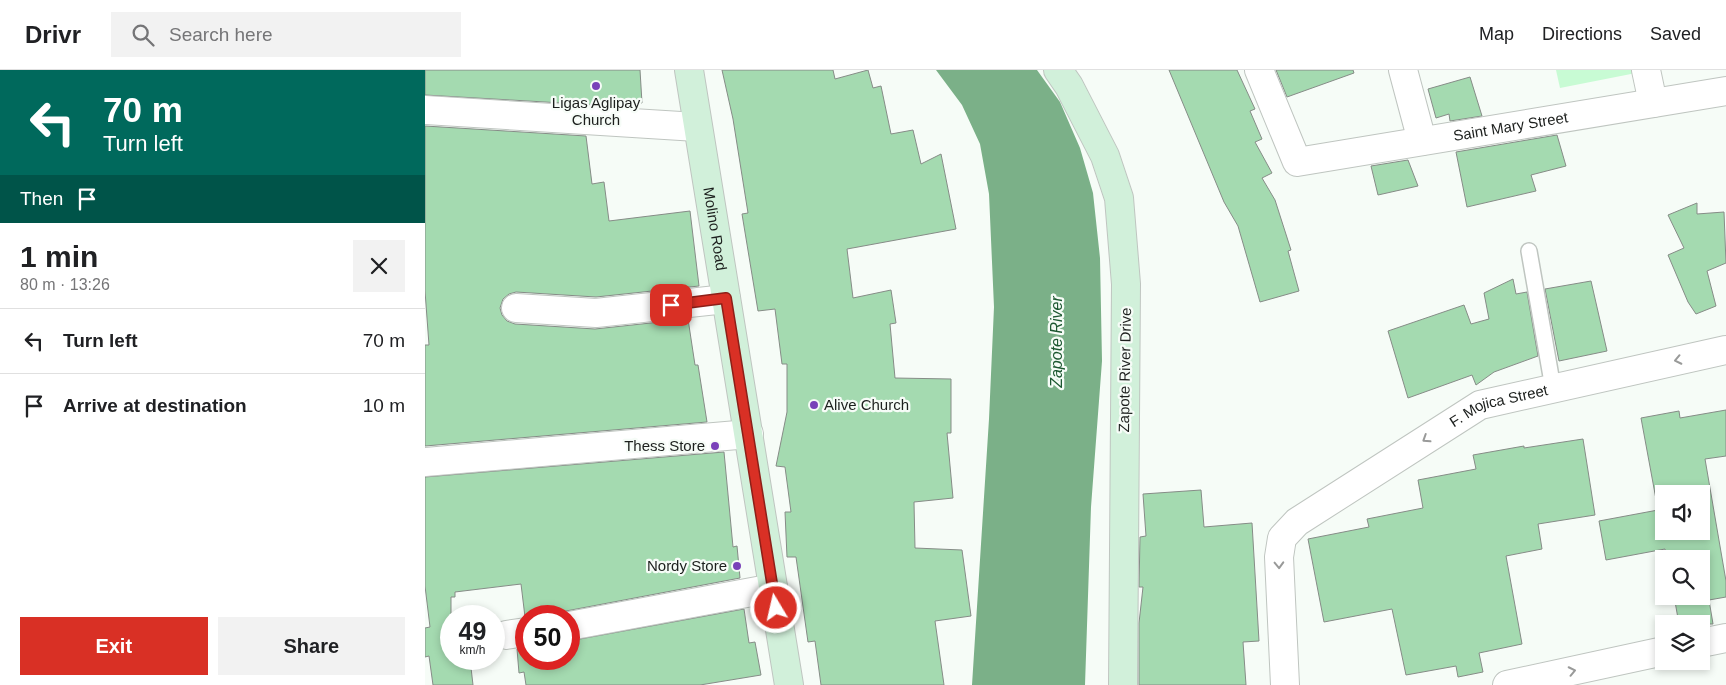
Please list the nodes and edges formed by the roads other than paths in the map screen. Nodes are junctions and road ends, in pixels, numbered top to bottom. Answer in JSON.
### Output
{"nodes":[{"id":1,"x":689,"y":70,"type":"edge"},
{"id":2,"x":1058,"y":70,"type":"edge"},
{"id":3,"x":1259,"y":70,"type":"edge"},
{"id":4,"x":1403,"y":70,"type":"edge"},
{"id":5,"x":1646,"y":70,"type":"edge"},
{"id":6,"x":1726,"y":91,"type":"edge"},
{"id":7,"x":1653,"y":103,"type":"junction"},
{"id":8,"x":425,"y":110,"type":"edge"},
{"id":9,"x":697,"y":127,"type":"junction"},
{"id":10,"x":1422,"y":141,"type":"junction"},
{"id":11,"x":1529,"y":252,"type":"dead end"},
{"id":12,"x":726,"y":298,"type":"junction"},
{"id":13,"x":516,"y":308,"type":"dead end"},
{"id":14,"x":1726,"y":350,"type":"edge"},
{"id":15,"x":1553,"y":388,"type":"junction"},
{"id":16,"x":749,"y":434,"type":"junction"},
{"id":17,"x":425,"y":462,"type":"edge"},
{"id":18,"x":773,"y":588,"type":"junction"},
{"id":19,"x":580,"y":624,"type":"edge"},
{"id":20,"x":1726,"y":638,"type":"edge"},
{"id":21,"x":1710,"y":641,"type":"edge"},
{"id":22,"x":1655,"y":653,"type":"edge"},
{"id":23,"x":789,"y":685,"type":"edge"},
{"id":24,"x":1123,"y":685,"type":"edge"},
{"id":25,"x":1285,"y":685,"type":"edge"},
{"id":26,"x":1507,"y":685,"type":"edge"}],
"edges":[{"from":1,"to":9,"type":"main road","name":"Molino Road"},
{"from":2,"to":24,"type":"main road","name":"Zapote River Drive"},
{"from":3,"to":10,"type":"street","name":"Saint Mary Street"},
{"from":4,"to":10,"type":"street"},
{"from":5,"to":7,"type":"street"},
{"from":6,"to":7,"type":"street","name":"Saint Mary Street"},
{"from":7,"to":10,"type":"street","name":"Saint Mary Street"},
{"from":8,"to":9,"type":"street"},
{"from":9,"to":12,"type":"main road","name":"Molino Road"},
{"from":11,"to":15,"type":"lane"},
{"from":12,"to":13,"type":"street"},
{"from":12,"to":16,"type":"main road","name":"Molino Road"},
{"from":14,"to":15,"type":"street","name":"F. Mojica Street","one_way":true},
{"from":15,"to":25,"type":"street","name":"F. Mojica Street","one_way":true},
{"from":16,"to":17,"type":"street"},
{"from":16,"to":18,"type":"main road","name":"Molino Road"},
{"from":18,"to":19,"type":"street"},
{"from":18,"to":23,"type":"main road","name":"Molino Road"},
{"from":20,"to":21,"type":"street"},
{"from":26,"to":22,"type":"street","one_way":true}]}
